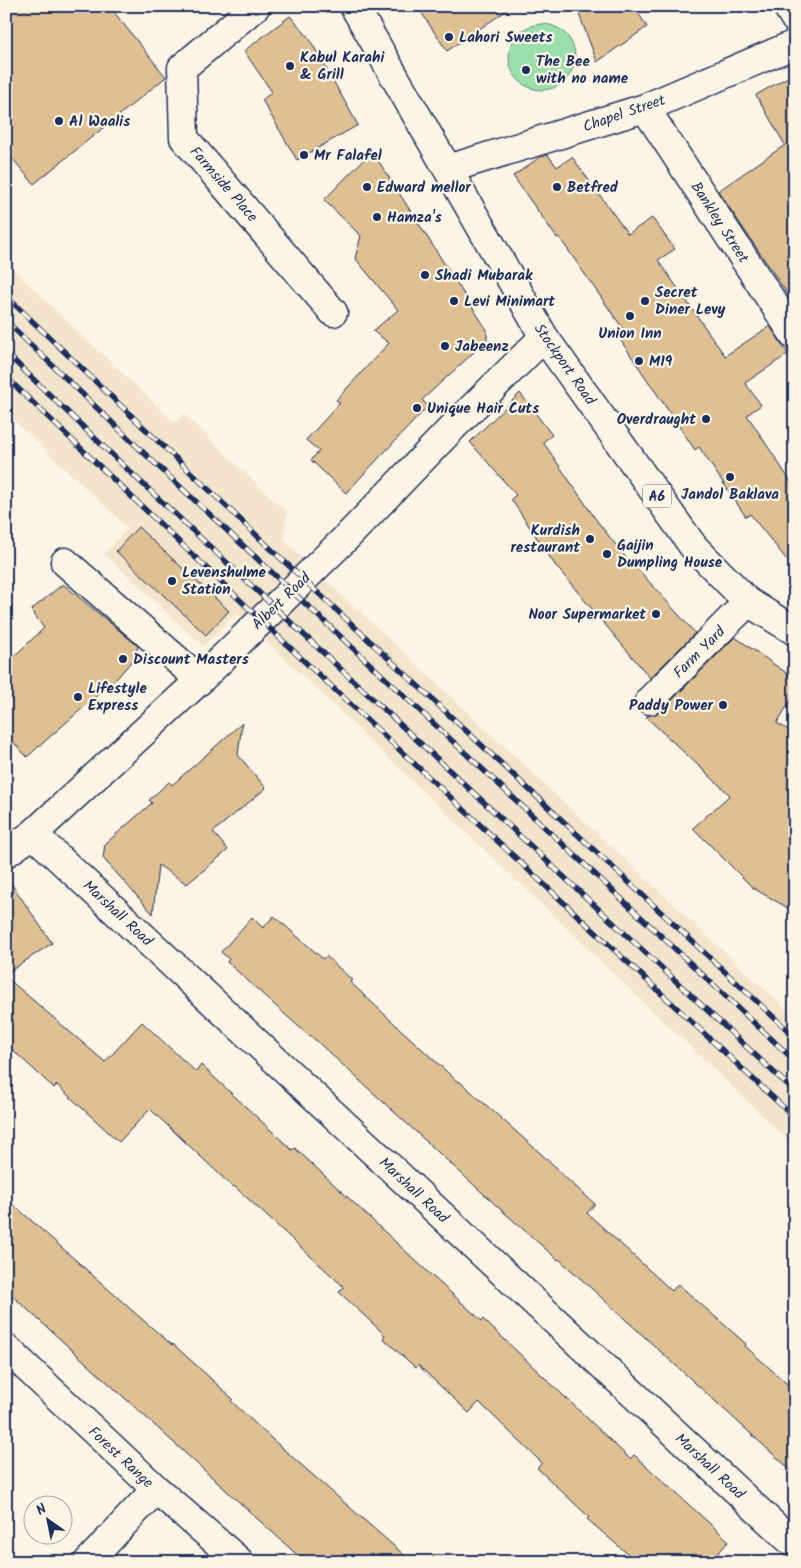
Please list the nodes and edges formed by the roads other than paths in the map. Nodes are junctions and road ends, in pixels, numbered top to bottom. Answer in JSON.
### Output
{"nodes":[{"id":1,"x":256,"y":6,"type":"edge"},
{"id":2,"x":354,"y":6,"type":"edge"},
{"id":3,"x":786,"y":6,"type":"edge"},
{"id":4,"x":795,"y":20,"type":"edge"},
{"id":5,"x":795,"y":44,"type":"edge"},
{"id":6,"x":646,"y":108,"type":"junction"},
{"id":7,"x":448,"y":169,"type":"junction"},
{"id":8,"x":333,"y":312,"type":"dead end"},
{"id":9,"x":795,"y":336,"type":"edge"},
{"id":10,"x":544,"y":337,"type":"junction"},
{"id":11,"x":65,"y":562,"type":"dead end"},
{"id":12,"x":748,"y":602,"type":"junction"},
{"id":13,"x":795,"y":631,"type":"edge"},
{"id":14,"x":200,"y":680,"type":"junction"},
{"id":15,"x":650,"y":700,"type":"dead end"},
{"id":16,"x":33,"y":834,"type":"junction"},
{"id":17,"x":6,"y":853,"type":"edge"},
{"id":18,"x":6,"y":1348,"type":"edge"},
{"id":19,"x":156,"y":1490,"type":"junction"},
{"id":20,"x":795,"y":1545,"type":"edge"},
{"id":21,"x":88,"y":1562,"type":"edge"},
{"id":22,"x":240,"y":1562,"type":"edge"}],
"edges":[{"from":1,"to":8,"type":"main road","name":"Farmside Place"},
{"from":2,"to":7,"type":"main road","name":"Stockport Road","number":"A6"},
{"from":3,"to":4,"type":"main road"},
{"from":5,"to":6,"type":"main road","name":"Chapel Street"},
{"from":6,"to":7,"type":"main road","name":"Chapel Street"},
{"from":6,"to":9,"type":"main road","name":"Bankley Street"},
{"from":7,"to":10,"type":"main road","name":"Stockport Road","number":"A6"},
{"from":10,"to":12,"type":"main road","name":"Stockport Road","number":"A6"},
{"from":10,"to":14,"type":"main road","name":"Albert Road"},
{"from":11,"to":14,"type":"main road"},
{"from":12,"to":13,"type":"main road","name":"Stockport Road","number":"A6"},
{"from":12,"to":15,"type":"main road","name":"Farm Yard"},
{"from":14,"to":16,"type":"main road","name":"Albert Road"},
{"from":16,"to":17,"type":"main road","name":"Albert Road"},
{"from":16,"to":20,"type":"main road","name":"Marshall Road"},
{"from":18,"to":19,"type":"main road","name":"Forest Range"},
{"from":19,"to":21,"type":"main road"},
{"from":19,"to":22,"type":"main road","name":"Forest Range"}]}
